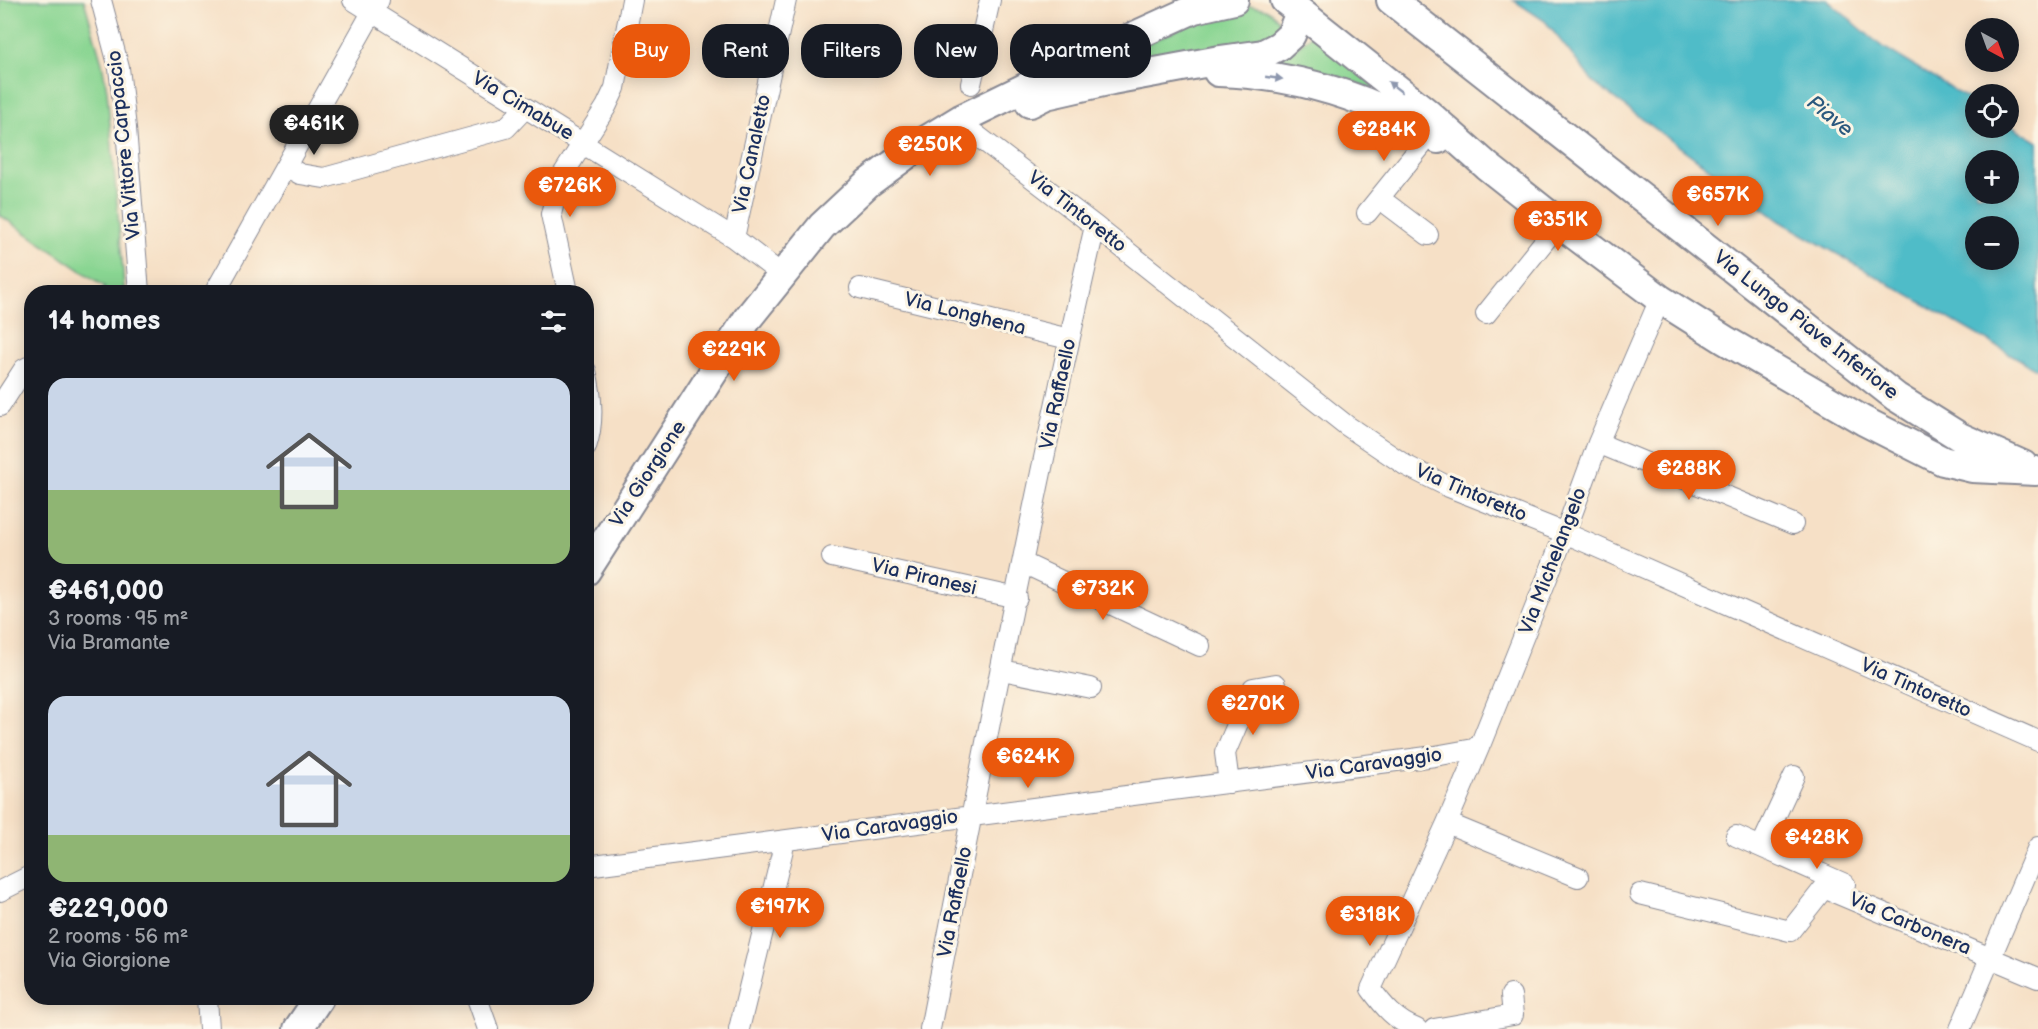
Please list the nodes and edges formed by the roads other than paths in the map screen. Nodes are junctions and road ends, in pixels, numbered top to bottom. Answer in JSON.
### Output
{"nodes":[{"id":1,"x":101,"y":0,"type":"edge"},
{"id":2,"x":353,"y":0,"type":"edge"},
{"id":3,"x":632,"y":0,"type":"edge"},
{"id":4,"x":786,"y":0,"type":"edge"},
{"id":5,"x":990,"y":0,"type":"edge"},
{"id":6,"x":1171,"y":0,"type":"edge"},
{"id":7,"x":1234,"y":0,"type":"edge"},
{"id":8,"x":1390,"y":0,"type":"edge"},
{"id":9,"x":375,"y":6,"type":"edge"},
{"id":10,"x":1292,"y":6,"type":"edge"},
{"id":11,"x":1151,"y":26,"type":"edge"},
{"id":12,"x":1151,"y":29,"type":"edge"},
{"id":13,"x":1153,"y":73,"type":"junction"},
{"id":14,"x":1047,"y":78,"type":"edge"},
{"id":15,"x":971,"y":84,"type":"dead end"},
{"id":16,"x":525,"y":108,"type":"junction"},
{"id":17,"x":971,"y":130,"type":"junction"},
{"id":18,"x":1430,"y":135,"type":"junction"},
{"id":19,"x":583,"y":143,"type":"junction"},
{"id":20,"x":1487,"y":166,"type":"junction"},
{"id":21,"x":287,"y":167,"type":"junction"},
{"id":22,"x":867,"y":183,"type":"junction"},
{"id":23,"x":1559,"y":223,"type":"junction"},
{"id":24,"x":1095,"y":226,"type":"junction"},
{"id":25,"x":1428,"y":235,"type":"dead end"},
{"id":26,"x":734,"y":238,"type":"junction"},
{"id":27,"x":782,"y":274,"type":"junction"},
{"id":28,"x":138,"y":285,"type":"edge"},
{"id":29,"x":219,"y":285,"type":"edge"},
{"id":30,"x":566,"y":285,"type":"edge"},
{"id":31,"x":860,"y":288,"type":"dead end"},
{"id":32,"x":1660,"y":299,"type":"junction"},
{"id":33,"x":1486,"y":314,"type":"dead end"},
{"id":34,"x":1069,"y":339,"type":"junction"},
{"id":35,"x":24,"y":369,"type":"edge"},
{"id":36,"x":0,"y":406,"type":"edge"},
{"id":37,"x":1598,"y":443,"type":"junction"},
{"id":38,"x":2037,"y":471,"type":"edge"},
{"id":39,"x":1793,"y":524,"type":"dead end"},
{"id":40,"x":1565,"y":533,"type":"junction"},
{"id":41,"x":594,"y":554,"type":"edge"},
{"id":42,"x":832,"y":557,"type":"dead end"},
{"id":43,"x":1023,"y":563,"type":"junction"},
{"id":44,"x":1017,"y":598,"type":"junction"},
{"id":45,"x":1200,"y":646,"type":"dead end"},
{"id":46,"x":1002,"y":670,"type":"junction"},
{"id":47,"x":1276,"y":684,"type":"dead end"},
{"id":48,"x":1091,"y":688,"type":"dead end"},
{"id":49,"x":2038,"y":741,"type":"edge"},
{"id":50,"x":1481,"y":743,"type":"junction"},
{"id":51,"x":1794,"y":776,"type":"dead end"},
{"id":52,"x":1229,"y":783,"type":"junction"},
{"id":53,"x":972,"y":815,"type":"junction"},
{"id":54,"x":1447,"y":823,"type":"junction"},
{"id":55,"x":1736,"y":836,"type":"dead end"},
{"id":56,"x":785,"y":840,"type":"junction"},
{"id":57,"x":1761,"y":847,"type":"junction"},
{"id":58,"x":2038,"y":847,"type":"edge"},
{"id":59,"x":594,"y":865,"type":"edge"},
{"id":60,"x":1578,"y":877,"type":"dead end"},
{"id":61,"x":24,"y":879,"type":"edge"},
{"id":62,"x":0,"y":891,"type":"edge"},
{"id":63,"x":1640,"y":894,"type":"dead end"},
{"id":64,"x":1993,"y":952,"type":"junction"},
{"id":65,"x":2038,"y":978,"type":"edge"},
{"id":66,"x":1511,"y":995,"type":"dead end"},
{"id":67,"x":208,"y":1005,"type":"edge"},
{"id":68,"x":314,"y":1005,"type":"edge"},
{"id":69,"x":479,"y":1005,"type":"edge"},
{"id":70,"x":211,"y":1027,"type":"edge"},
{"id":71,"x":298,"y":1029,"type":"edge"},
{"id":72,"x":488,"y":1029,"type":"edge"},
{"id":73,"x":739,"y":1029,"type":"edge"},
{"id":74,"x":930,"y":1029,"type":"edge"},
{"id":75,"x":1417,"y":1029,"type":"edge"},
{"id":76,"x":1434,"y":1029,"type":"edge"},
{"id":77,"x":1960,"y":1029,"type":"edge"}],
"edges":[{"from":1,"to":28,"type":"street","name":"Via Vittore Carpaccio"},
{"from":2,"to":9,"type":"street","name":"Via Cimabue"},
{"from":3,"to":19,"type":"street"},
{"from":4,"to":26,"type":"street","name":"Via Canaletto"},
{"from":5,"to":15,"type":"street"},
{"from":6,"to":11,"type":"main road","name":"Via Giorgione"},
{"from":7,"to":12,"type":"main road","name":"Via Giorgione"},
{"from":8,"to":38,"type":"main road","name":"Via Lungo Piave Inferiore"},
{"from":9,"to":16,"type":"street","name":"Via Cimabue"},
{"from":9,"to":21,"type":"street"},
{"from":10,"to":13,"type":"main road","name":"Via Giorgione"},
{"from":20,"to":10,"type":"main road","name":"Via Giorgione","one_way":true},
{"from":13,"to":17,"type":"main road","name":"Via Giorgione"},
{"from":13,"to":18,"type":"main road","name":"Via Giorgione","one_way":true},
{"from":14,"to":22,"type":"main road","name":"Via Giorgione"},
{"from":16,"to":19,"type":"street","name":"Via Cimabue"},
{"from":16,"to":21,"type":"street"},
{"from":17,"to":22,"type":"main road","name":"Via Giorgione"},
{"from":17,"to":24,"type":"street","name":"Via Tintoretto"},
{"from":18,"to":20,"type":"main road","name":"Via Giorgione"},
{"from":18,"to":25,"type":"street"},
{"from":19,"to":26,"type":"street","name":"Via Cimabue"},
{"from":19,"to":30,"type":"street"},
{"from":20,"to":23,"type":"main road","name":"Via Giorgione"},
{"from":21,"to":29,"type":"street"},
{"from":22,"to":27,"type":"main road","name":"Via Giorgione"},
{"from":23,"to":32,"type":"main road","name":"Via Giorgione"},
{"from":23,"to":33,"type":"street"},
{"from":24,"to":34,"type":"street","name":"Via Raffaello"},
{"from":24,"to":40,"type":"street","name":"Via Tintoretto"},
{"from":26,"to":27,"type":"street","name":"Via Cimabue"},
{"from":27,"to":41,"type":"main road","name":"Via Giorgione"},
{"from":31,"to":34,"type":"street","name":"Via Longhena"},
{"from":32,"to":37,"type":"street","name":"Via Michelangelo"},
{"from":32,"to":38,"type":"main road","name":"Via Giorgione"},
{"from":34,"to":43,"type":"street","name":"Via Raffaello"},
{"from":35,"to":36,"type":"street"},
{"from":37,"to":39,"type":"street"},
{"from":37,"to":40,"type":"street","name":"Via Michelangelo"},
{"from":40,"to":49,"type":"street","name":"Via Tintoretto"},
{"from":40,"to":50,"type":"street","name":"Via Michelangelo"},
{"from":42,"to":44,"type":"street","name":"Via Piranesi"},
{"from":43,"to":44,"type":"street","name":"Via Raffaello"},
{"from":43,"to":45,"type":"street"},
{"from":44,"to":46,"type":"street","name":"Via Raffaello"},
{"from":46,"to":48,"type":"street"},
{"from":46,"to":53,"type":"street","name":"Via Raffaello"},
{"from":47,"to":52,"type":"street"},
{"from":50,"to":52,"type":"street","name":"Via Caravaggio"},
{"from":50,"to":54,"type":"street","name":"Via Michelangelo"},
{"from":51,"to":57,"type":"street"},
{"from":52,"to":53,"type":"street","name":"Via Caravaggio"},
{"from":53,"to":56,"type":"street","name":"Via Caravaggio"},
{"from":53,"to":74,"type":"street","name":"Via Raffaello"},
{"from":54,"to":60,"type":"street"},
{"from":54,"to":75,"type":"street","name":"Via Michelangelo"},
{"from":55,"to":57,"type":"street","name":"Via Carbonera"},
{"from":56,"to":59,"type":"street","name":"Via Caravaggio"},
{"from":56,"to":73,"type":"street"},
{"from":57,"to":64,"type":"street","name":"Via Carbonera"},
{"from":58,"to":64,"type":"street","name":"Via Carbonera"},
{"from":61,"to":62,"type":"street"},
{"from":63,"to":64,"type":"street","name":"Via Carbonera"},
{"from":64,"to":65,"type":"street","name":"Via Carbonera"},
{"from":64,"to":77,"type":"street","name":"Via Carbonera"},
{"from":66,"to":76,"type":"street"},
{"from":67,"to":70,"type":"street"},
{"from":68,"to":71,"type":"main road"},
{"from":69,"to":72,"type":"street"}]}
